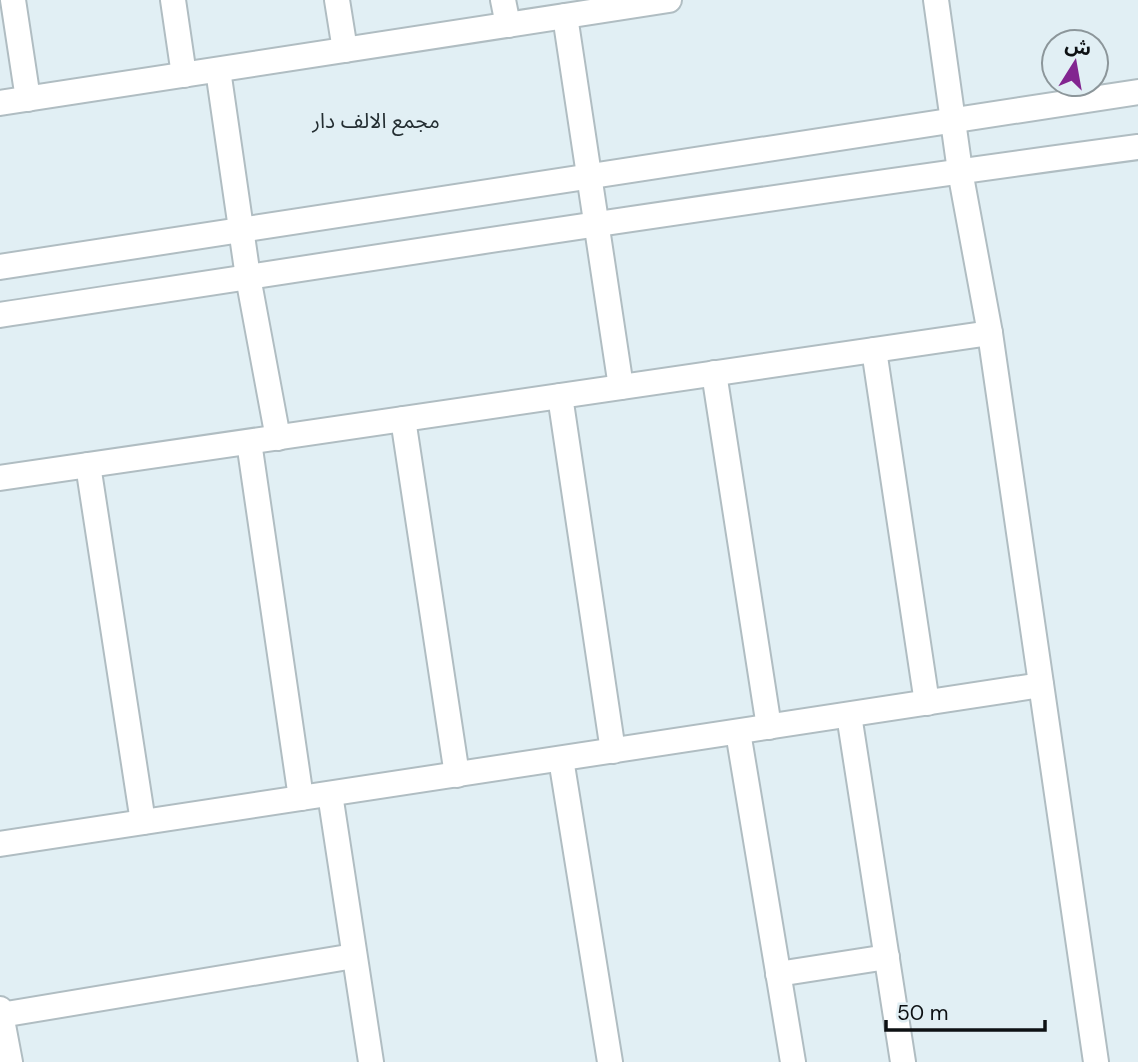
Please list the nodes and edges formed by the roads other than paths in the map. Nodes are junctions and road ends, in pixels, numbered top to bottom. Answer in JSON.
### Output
{"nodes":[{"id":1,"x":13,"y":0,"type":"edge"},
{"id":2,"x":173,"y":0,"type":"edge"},
{"id":3,"x":337,"y":0,"type":"edge"},
{"id":4,"x":503,"y":0,"type":"edge"},
{"id":5,"x":664,"y":0,"type":"edge"},
{"id":6,"x":936,"y":0,"type":"edge"},
{"id":7,"x":565,"y":16,"type":"junction"},
{"id":8,"x":508,"y":25,"type":"junction"},
{"id":9,"x":345,"y":50,"type":"junction"},
{"id":10,"x":218,"y":70,"type":"junction"},
{"id":11,"x":184,"y":75,"type":"junction"},
{"id":12,"x":1138,"y":92,"type":"edge"},
{"id":13,"x":28,"y":99,"type":"junction"},
{"id":14,"x":0,"y":103,"type":"edge"},
{"id":15,"x":952,"y":121,"type":"junction"},
{"id":16,"x":1138,"y":147,"type":"edge"},
{"id":17,"x":960,"y":171,"type":"junction"},
{"id":18,"x":589,"y":176,"type":"junction"},
{"id":19,"x":597,"y":224,"type":"junction"},
{"id":20,"x":241,"y":230,"type":"junction"},
{"id":21,"x":0,"y":267,"type":"edge"},
{"id":22,"x":248,"y":277,"type":"junction"},
{"id":23,"x":0,"y":315,"type":"edge"},
{"id":24,"x":990,"y":333,"type":"junction"},
{"id":25,"x":874,"y":350,"type":"junction"},
{"id":26,"x":714,"y":373,"type":"junction"},
{"id":27,"x":621,"y":387,"type":"junction"},
{"id":28,"x":559,"y":396,"type":"junction"},
{"id":29,"x":403,"y":419,"type":"junction"},
{"id":30,"x":278,"y":438,"type":"junction"},
{"id":31,"x":249,"y":442,"type":"junction"},
{"id":32,"x":88,"y":465,"type":"junction"},
{"id":33,"x":0,"y":478,"type":"edge"},
{"id":34,"x":1041,"y":685,"type":"junction"},
{"id":35,"x":927,"y":703,"type":"junction"},
{"id":36,"x":849,"y":715,"type":"junction"},
{"id":37,"x":769,"y":727,"type":"junction"},
{"id":38,"x":738,"y":732,"type":"junction"},
{"id":39,"x":613,"y":751,"type":"junction"},
{"id":40,"x":561,"y":759,"type":"junction"},
{"id":41,"x":457,"y":775,"type":"junction"},
{"id":42,"x":330,"y":794,"type":"junction"},
{"id":43,"x":301,"y":798,"type":"junction"},
{"id":44,"x":142,"y":822,"type":"junction"},
{"id":45,"x":0,"y":844,"type":"edge"},
{"id":46,"x":354,"y":956,"type":"junction"},
{"id":47,"x":887,"y":957,"type":"junction"},
{"id":48,"x":778,"y":974,"type":"junction"},
{"id":49,"x":0,"y":1009,"type":"edge"},
{"id":50,"x":1,"y":1015,"type":"edge"},
{"id":51,"x":6,"y":1052,"type":"edge"},
{"id":52,"x":371,"y":1062,"type":"edge"},
{"id":53,"x":610,"y":1062,"type":"edge"},
{"id":54,"x":793,"y":1062,"type":"edge"},
{"id":55,"x":904,"y":1062,"type":"edge"},
{"id":56,"x":1096,"y":1062,"type":"edge"}],
"edges":[{"from":1,"to":13,"type":"street"},
{"from":2,"to":11,"type":"street"},
{"from":3,"to":9,"type":"street"},
{"from":4,"to":8,"type":"street"},
{"from":5,"to":7,"type":"street"},
{"from":6,"to":15,"type":"street"},
{"from":7,"to":8,"type":"street"},
{"from":7,"to":18,"type":"street"},
{"from":8,"to":9,"type":"street"},
{"from":9,"to":10,"type":"street"},
{"from":10,"to":11,"type":"street"},
{"from":10,"to":20,"type":"street"},
{"from":11,"to":13,"type":"street"},
{"from":12,"to":15,"type":"street"},
{"from":13,"to":14,"type":"street"},
{"from":15,"to":17,"type":"street"},
{"from":15,"to":18,"type":"street"},
{"from":16,"to":17,"type":"street"},
{"from":17,"to":19,"type":"street"},
{"from":17,"to":24,"type":"street"},
{"from":18,"to":19,"type":"street"},
{"from":18,"to":20,"type":"street"},
{"from":19,"to":22,"type":"street"},
{"from":19,"to":27,"type":"street"},
{"from":20,"to":21,"type":"street"},
{"from":20,"to":22,"type":"street"},
{"from":22,"to":23,"type":"street"},
{"from":22,"to":30,"type":"street"},
{"from":24,"to":25,"type":"street"},
{"from":24,"to":34,"type":"street"},
{"from":25,"to":26,"type":"street"},
{"from":25,"to":35,"type":"street"},
{"from":26,"to":27,"type":"street"},
{"from":26,"to":37,"type":"street"},
{"from":27,"to":28,"type":"street"},
{"from":28,"to":29,"type":"street"},
{"from":28,"to":39,"type":"street"},
{"from":29,"to":30,"type":"street"},
{"from":29,"to":41,"type":"street"},
{"from":30,"to":31,"type":"street"},
{"from":31,"to":32,"type":"street"},
{"from":31,"to":43,"type":"street"},
{"from":32,"to":33,"type":"street"},
{"from":32,"to":44,"type":"street"},
{"from":34,"to":35,"type":"street"},
{"from":34,"to":56,"type":"street"},
{"from":35,"to":36,"type":"street"},
{"from":36,"to":37,"type":"street"},
{"from":36,"to":47,"type":"street"},
{"from":37,"to":38,"type":"street"},
{"from":38,"to":39,"type":"street"},
{"from":38,"to":48,"type":"street"},
{"from":39,"to":40,"type":"street"},
{"from":40,"to":41,"type":"street"},
{"from":40,"to":53,"type":"street"},
{"from":41,"to":42,"type":"street"},
{"from":42,"to":43,"type":"street"},
{"from":42,"to":46,"type":"street"},
{"from":43,"to":44,"type":"street"},
{"from":44,"to":45,"type":"street"},
{"from":46,"to":50,"type":"street"},
{"from":46,"to":52,"type":"street"},
{"from":47,"to":48,"type":"street"},
{"from":47,"to":55,"type":"street"},
{"from":48,"to":54,"type":"street"},
{"from":49,"to":50,"type":"street"},
{"from":50,"to":51,"type":"street"}]}
